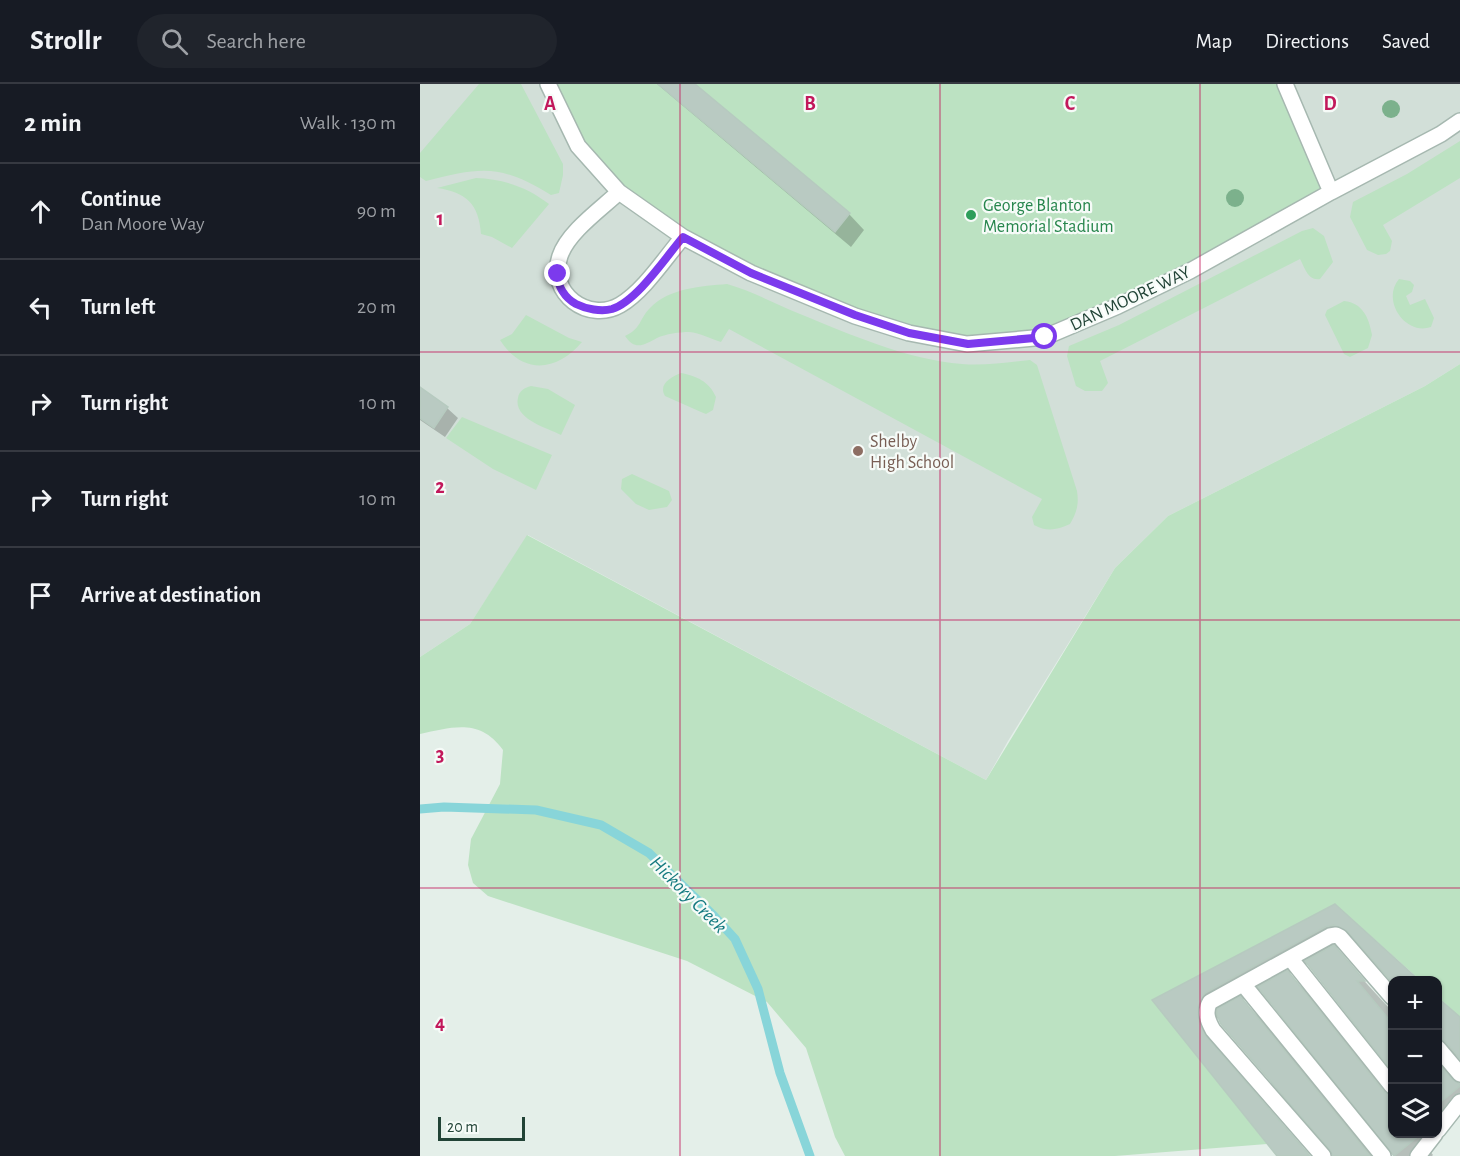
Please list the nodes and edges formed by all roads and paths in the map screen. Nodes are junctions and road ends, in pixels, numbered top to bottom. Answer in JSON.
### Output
{"nodes":[{"id":1,"x":548,"y":84,"type":"edge"},
{"id":2,"x":1285,"y":84,"type":"edge"},
{"id":3,"x":1460,"y":121,"type":"edge"},
{"id":4,"x":619,"y":192,"type":"junction"},
{"id":5,"x":1331,"y":192,"type":"junction"},
{"id":6,"x":683,"y":237,"type":"junction"},
{"id":7,"x":1290,"y":958,"type":"junction"},
{"id":8,"x":1243,"y":984,"type":"junction"},
{"id":9,"x":1388,"y":992,"type":"edge"},
{"id":10,"x":1442,"y":1054,"type":"edge"},
{"id":11,"x":1460,"y":1074,"type":"edge"},
{"id":12,"x":1390,"y":1084,"type":"edge"},
{"id":13,"x":1460,"y":1102,"type":"edge"},
{"id":14,"x":1442,"y":1123,"type":"edge"},
{"id":15,"x":1431,"y":1138,"type":"edge"},
{"id":16,"x":1323,"y":1156,"type":"edge"},
{"id":17,"x":1383,"y":1156,"type":"edge"},
{"id":18,"x":1418,"y":1156,"type":"edge"}],
"edges":[{"from":1,"to":4,"type":"lane","name":"DAN MOORE WAY"},
{"from":2,"to":5,"type":"lane"},
{"from":3,"to":5,"type":"lane","name":"DAN MOORE WAY"},
{"from":4,"to":6,"type":"lane","name":"DAN MOORE WAY"},
{"from":4,"to":6,"type":"lane"},
{"from":5,"to":6,"type":"lane","name":"DAN MOORE WAY"},
{"from":7,"to":8,"type":"lane"},
{"from":7,"to":9,"type":"lane"},
{"from":7,"to":12,"type":"lane"},
{"from":8,"to":16,"type":"lane"},
{"from":8,"to":17,"type":"lane"},
{"from":10,"to":11,"type":"lane"},
{"from":13,"to":14,"type":"lane"},
{"from":15,"to":18,"type":"lane"}]}
